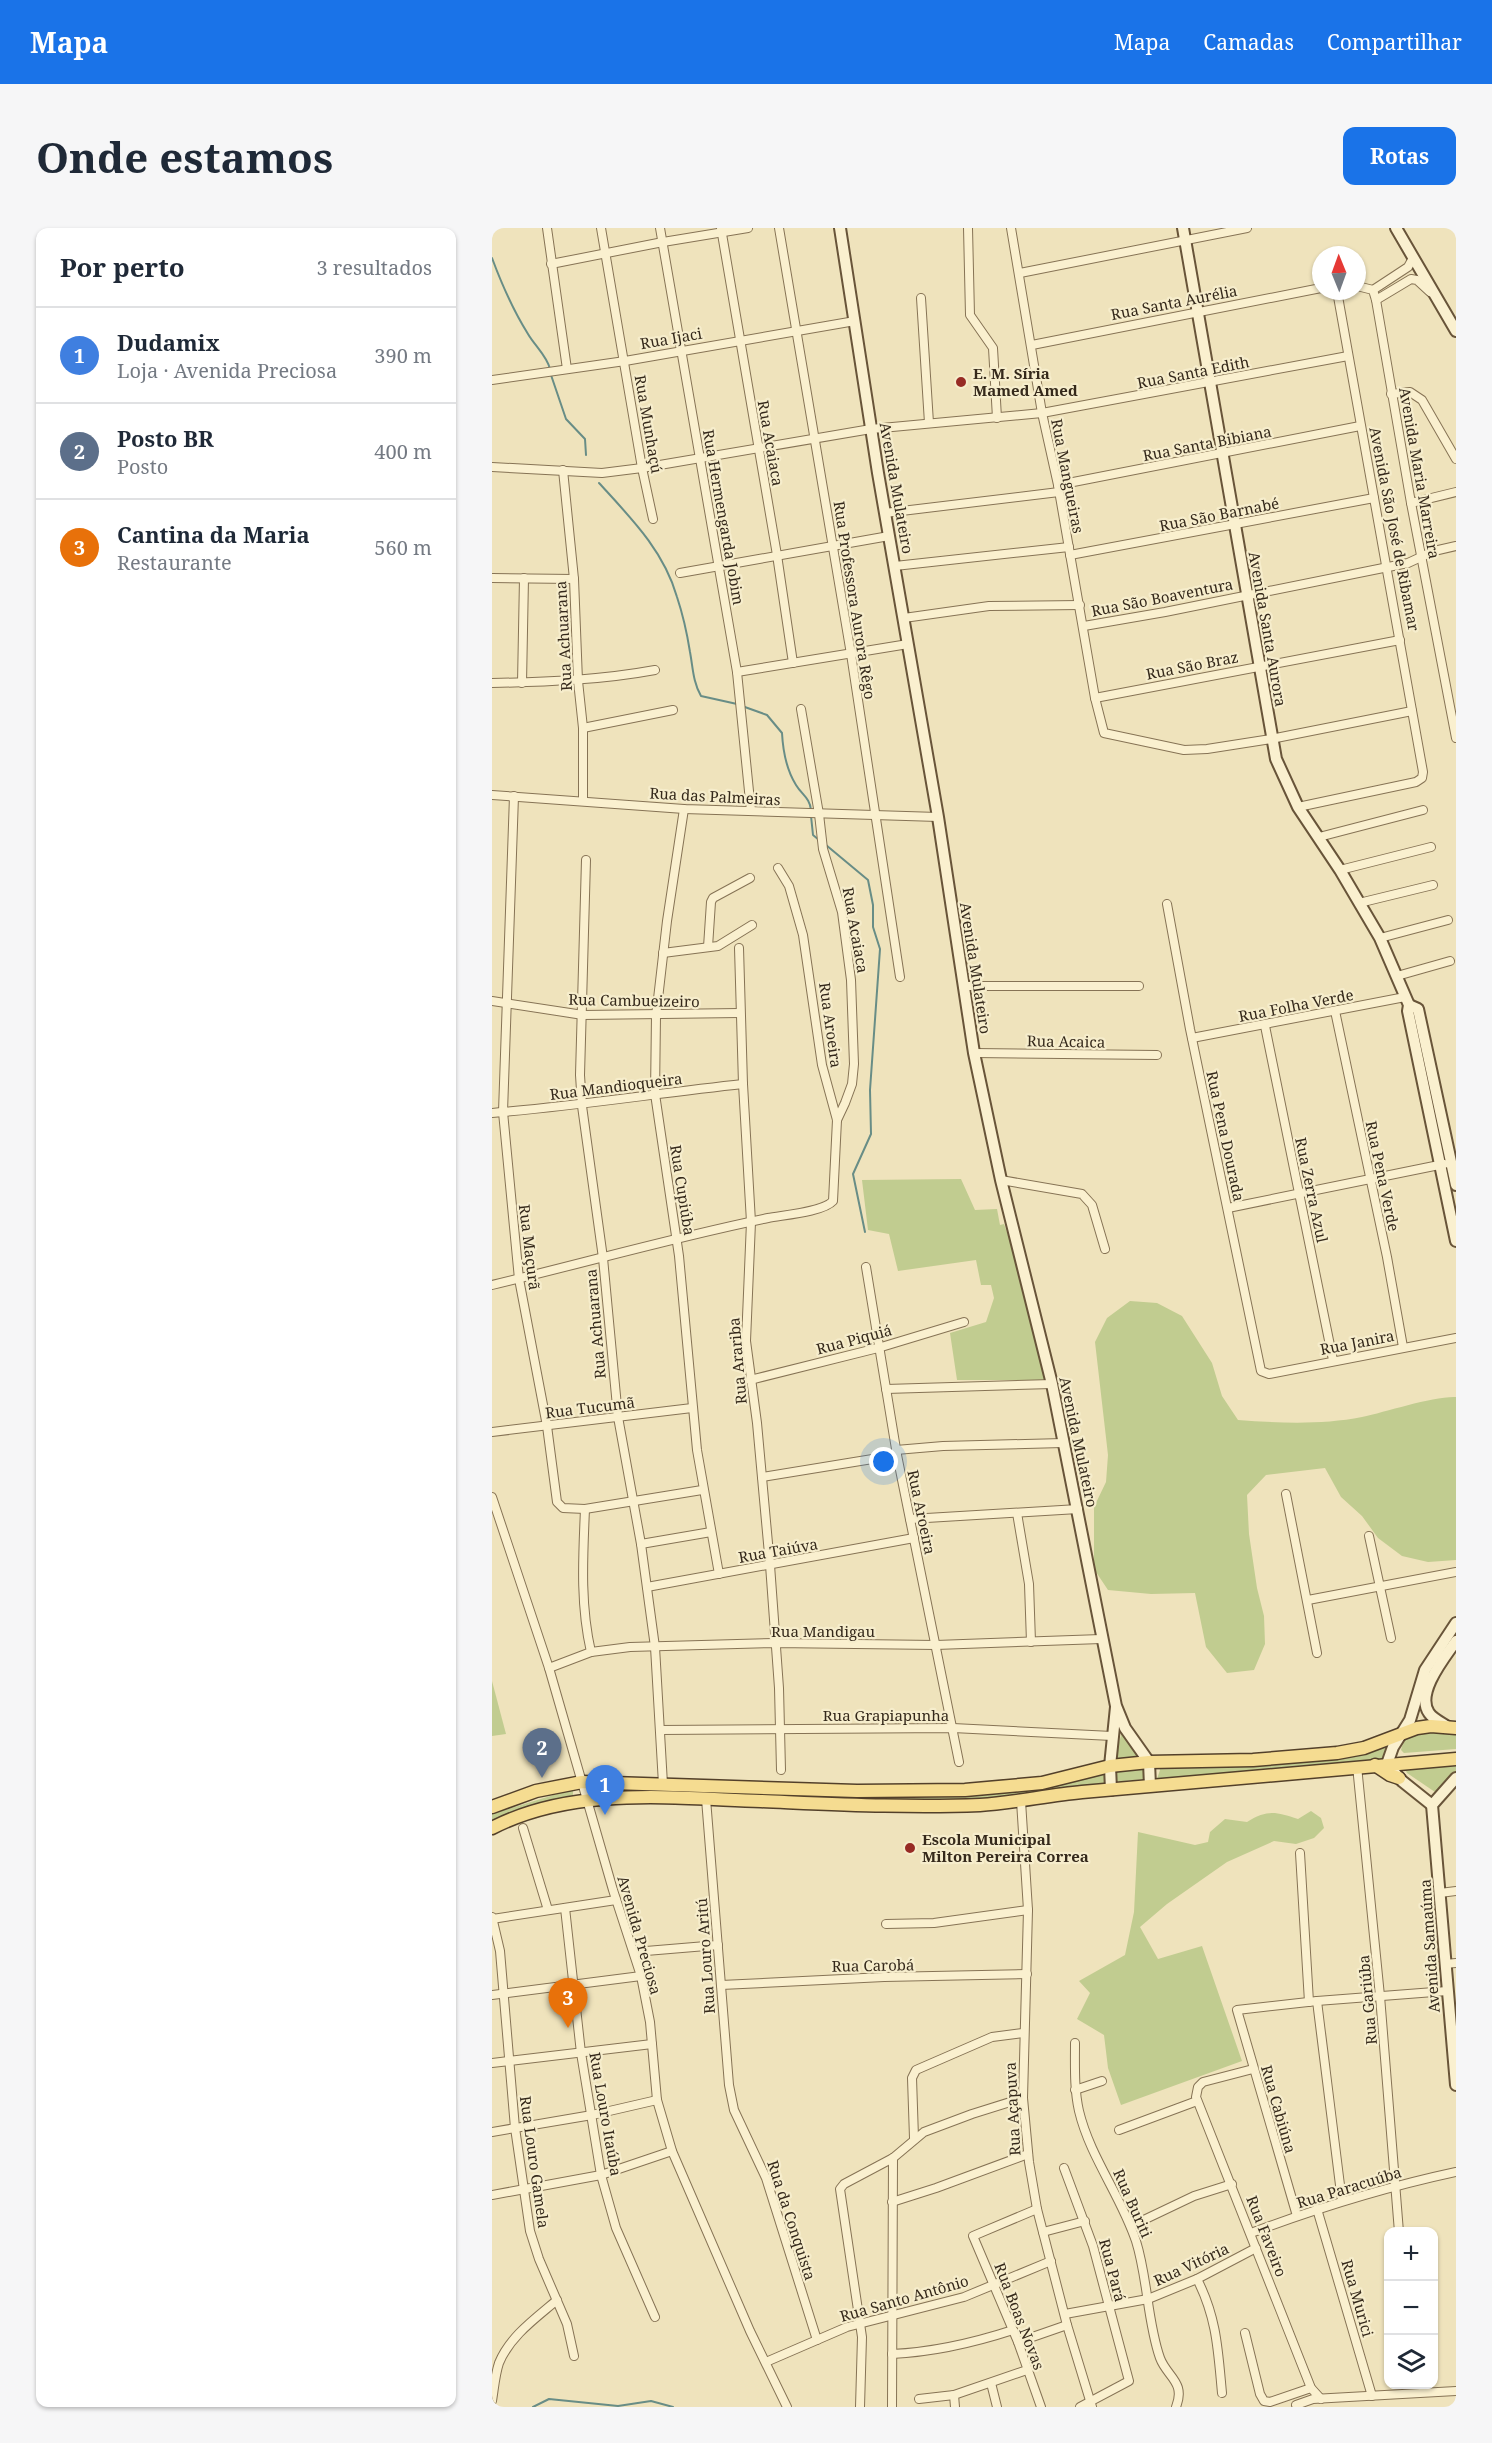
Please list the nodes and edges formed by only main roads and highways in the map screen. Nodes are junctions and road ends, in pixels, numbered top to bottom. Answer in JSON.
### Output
{"nodes":[{"id":1,"x":1453,"y":1729,"type":"edge"},
{"id":2,"x":1456,"y":1759,"type":"edge"},
{"id":3,"x":1381,"y":1765,"type":"junction"},
{"id":4,"x":1399,"y":1778,"type":"road end"},
{"id":5,"x":492,"y":1807,"type":"edge"},
{"id":6,"x":492,"y":1828,"type":"edge"}],
"edges":[{"from":1,"to":5,"type":"main road"},
{"from":2,"to":3,"type":"main road"},
{"from":3,"to":4,"type":"main road"},
{"from":3,"to":6,"type":"main road"}]}
